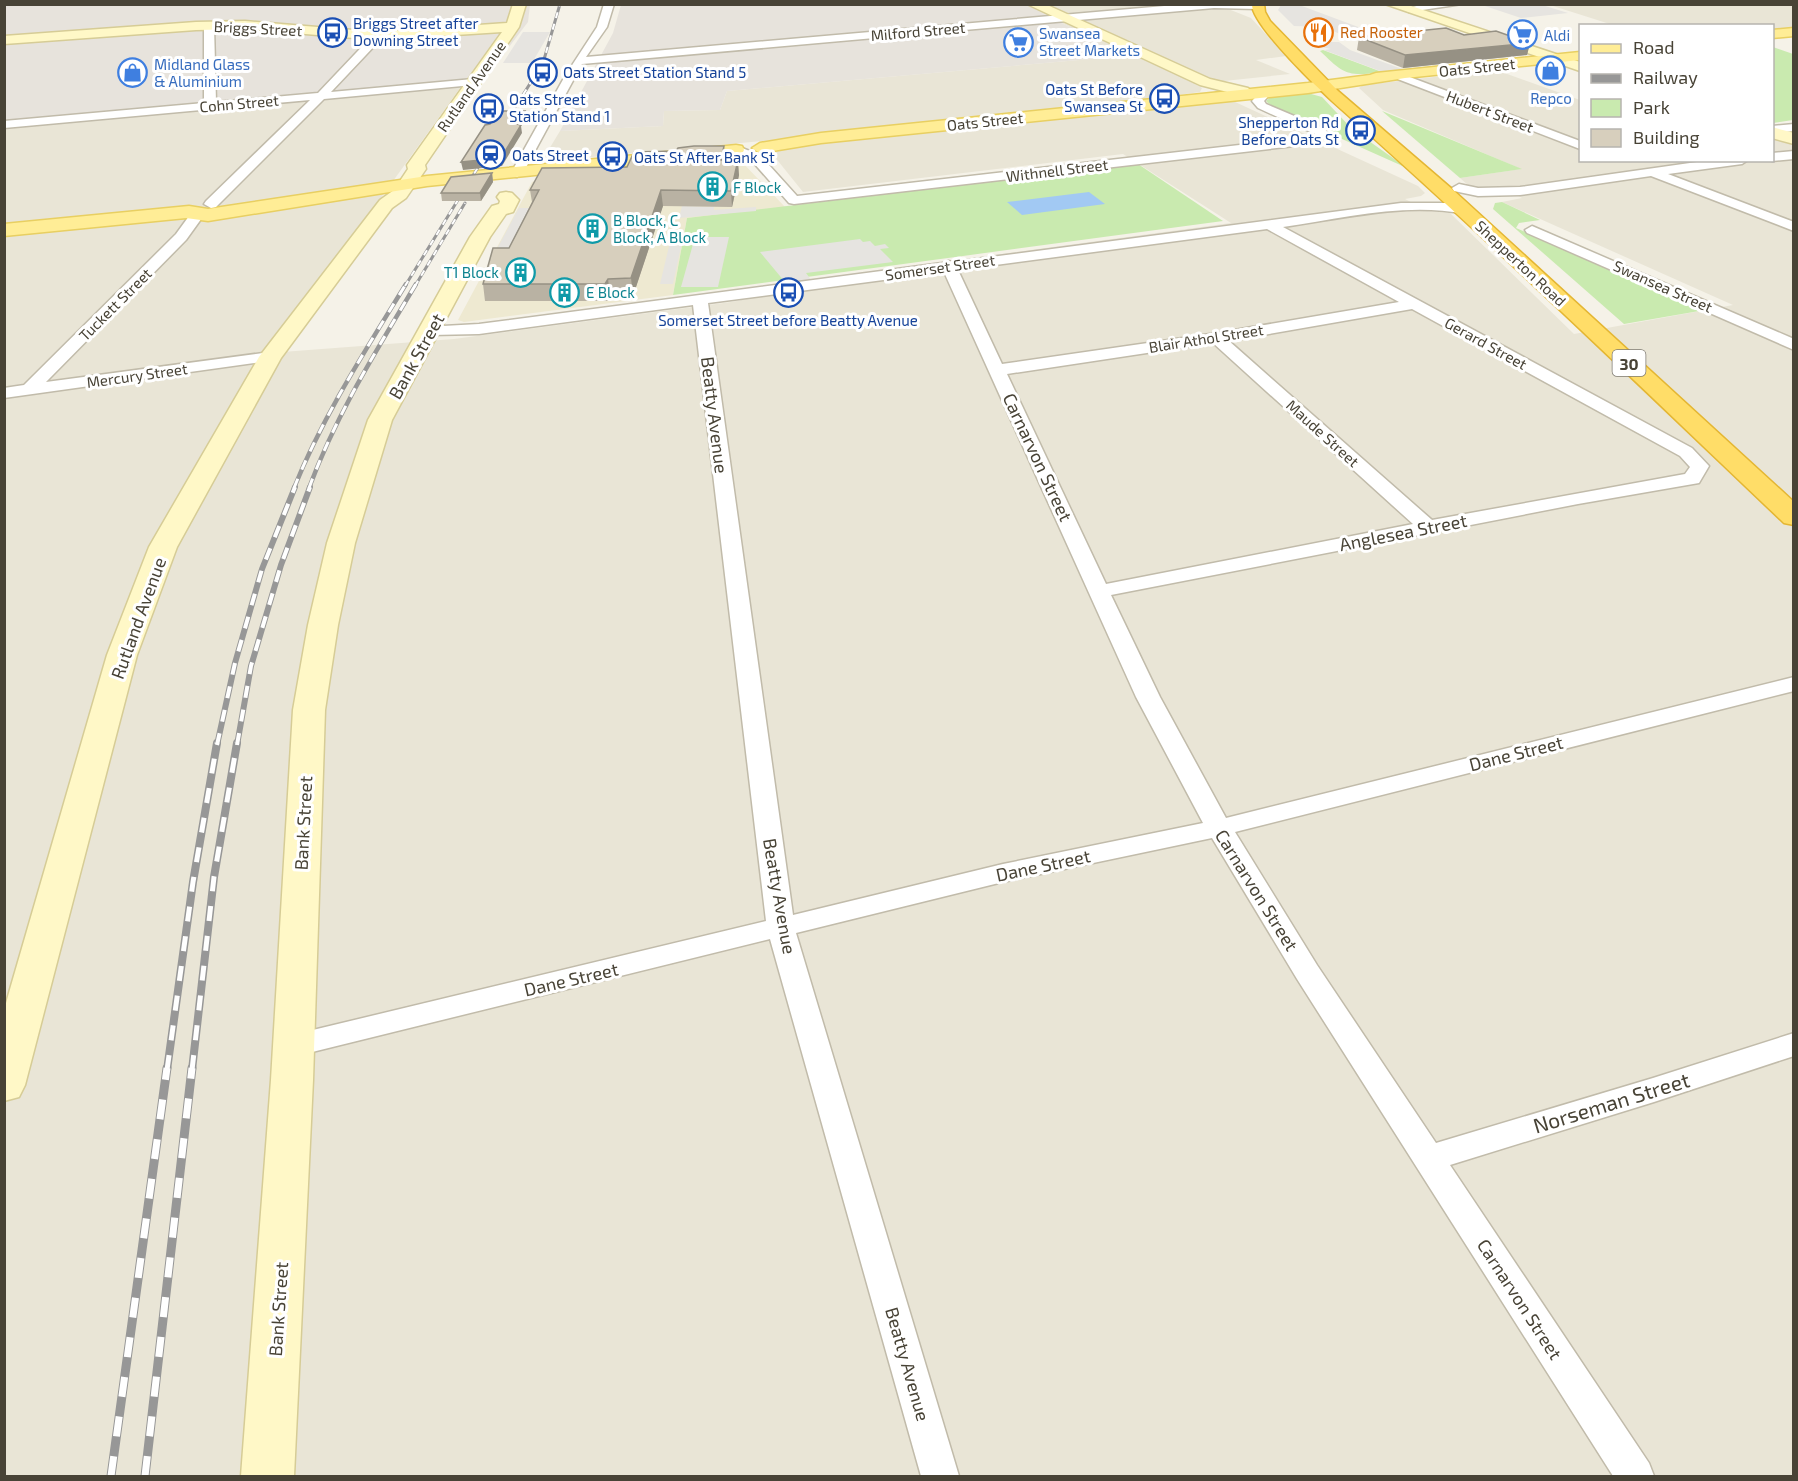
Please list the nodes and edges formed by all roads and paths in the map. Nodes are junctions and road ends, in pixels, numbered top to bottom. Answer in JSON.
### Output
{"nodes":[{"id":1,"x":520,"y":4,"type":"edge"},
{"id":2,"x":609,"y":4,"type":"edge"},
{"id":3,"x":1033,"y":4,"type":"edge"},
{"id":4,"x":1391,"y":4,"type":"edge"},
{"id":5,"x":1458,"y":4,"type":"edge"},
{"id":6,"x":1215,"y":5,"type":"edge"},
{"id":7,"x":1262,"y":5,"type":"edge"},
{"id":8,"x":1405,"y":7,"type":"edge"},
{"id":9,"x":1062,"y":18,"type":"junction"},
{"id":10,"x":1244,"y":18,"type":"dead end"},
{"id":11,"x":209,"y":26,"type":"junction"},
{"id":12,"x":512,"y":27,"type":"junction"},
{"id":13,"x":1794,"y":32,"type":"edge"},
{"id":14,"x":1774,"y":34,"type":"edge"},
{"id":15,"x":378,"y":36,"type":"junction"},
{"id":16,"x":4,"y":40,"type":"edge"},
{"id":17,"x":1579,"y":56,"type":"edge"},
{"id":18,"x":1556,"y":58,"type":"junction"},
{"id":19,"x":579,"y":61,"type":"junction"},
{"id":20,"x":1579,"y":66,"type":"edge"},
{"id":21,"x":1399,"y":76,"type":"junction"},
{"id":22,"x":473,"y":82,"type":"junction"},
{"id":23,"x":1331,"y":83,"type":"junction"},
{"id":24,"x":1266,"y":92,"type":"junction"},
{"id":25,"x":1231,"y":93,"type":"junction"},
{"id":26,"x":322,"y":95,"type":"junction"},
{"id":27,"x":210,"y":106,"type":"junction"},
{"id":28,"x":4,"y":125,"type":"edge"},
{"id":29,"x":1794,"y":127,"type":"edge"},
{"id":30,"x":1774,"y":130,"type":"edge"},
{"id":31,"x":1774,"y":130,"type":"edge"},
{"id":32,"x":1794,"y":138,"type":"edge"},
{"id":33,"x":1579,"y":145,"type":"edge"},
{"id":34,"x":748,"y":150,"type":"junction"},
{"id":35,"x":1794,"y":154,"type":"edge"},
{"id":36,"x":1774,"y":157,"type":"edge"},
{"id":37,"x":1728,"y":162,"type":"edge"},
{"id":38,"x":1631,"y":165,"type":"dead end"},
{"id":39,"x":517,"y":173,"type":"junction"},
{"id":40,"x":1652,"y":173,"type":"junction"},
{"id":41,"x":405,"y":183,"type":"junction"},
{"id":42,"x":1452,"y":190,"type":"junction"},
{"id":43,"x":1520,"y":191,"type":"junction"},
{"id":44,"x":1401,"y":207,"type":"junction"},
{"id":45,"x":1472,"y":208,"type":"junction"},
{"id":46,"x":209,"y":210,"type":"junction"},
{"id":47,"x":1268,"y":224,"type":"junction"},
{"id":48,"x":1794,"y":227,"type":"edge"},
{"id":49,"x":4,"y":230,"type":"edge"},
{"id":50,"x":1532,"y":230,"type":"dead end"},
{"id":51,"x":948,"y":265,"type":"junction"},
{"id":52,"x":700,"y":299,"type":"junction"},
{"id":53,"x":1414,"y":304,"type":"junction"},
{"id":54,"x":429,"y":332,"type":"junction"},
{"id":55,"x":1217,"y":338,"type":"junction"},
{"id":56,"x":1794,"y":345,"type":"edge"},
{"id":57,"x":270,"y":357,"type":"junction"},
{"id":58,"x":998,"y":370,"type":"junction"},
{"id":59,"x":29,"y":390,"type":"junction"},
{"id":60,"x":4,"y":393,"type":"edge"},
{"id":61,"x":1700,"y":466,"type":"joint"},
{"id":62,"x":1794,"y":499,"type":"edge"},
{"id":63,"x":1794,"y":517,"type":"edge"},
{"id":64,"x":1428,"y":527,"type":"junction"},
{"id":65,"x":1101,"y":591,"type":"junction"},
{"id":66,"x":1794,"y":684,"type":"edge"},
{"id":67,"x":1219,"y":828,"type":"junction"},
{"id":68,"x":781,"y":928,"type":"junction"},
{"id":69,"x":1794,"y":1044,"type":"edge"},
{"id":70,"x":292,"y":1046,"type":"junction"},
{"id":71,"x":4,"y":1086,"type":"edge"},
{"id":72,"x":1429,"y":1158,"type":"junction"},
{"id":73,"x":267,"y":1476,"type":"edge"},
{"id":74,"x":940,"y":1476,"type":"edge"},
{"id":75,"x":1635,"y":1476,"type":"edge"}],
"edges":[{"from":1,"to":12,"type":"street","name":"Rutland Avenue"},
{"from":2,"to":19,"type":"street","name":"Bank Street"},
{"from":3,"to":9,"type":"street"},
{"from":4,"to":8,"type":"street"},
{"from":5,"to":8,"type":"street"},
{"from":6,"to":7,"type":"street","name":"Milford Street"},
{"from":6,"to":9,"type":"street","name":"Milford Street"},
{"from":6,"to":10,"type":"street"},
{"from":7,"to":23,"type":"highway","name":"Shepperton Road","number":"30"},
{"from":8,"to":18,"type":"street"},
{"from":9,"to":19,"type":"street","name":"Milford Street"},
{"from":9,"to":25,"type":"street"},
{"from":11,"to":15,"type":"street","name":"Briggs Street"},
{"from":11,"to":16,"type":"street","name":"Briggs Street"},
{"from":11,"to":27,"type":"street"},
{"from":12,"to":15,"type":"street","name":"Briggs Street"},
{"from":12,"to":22,"type":"street","name":"Rutland Avenue"},
{"from":13,"to":14,"type":"main road"},
{"from":15,"to":26,"type":"street","name":"Tuckett Street"},
{"from":17,"to":18,"type":"main road","name":"Oats Street"},
{"from":18,"to":20,"type":"street"},
{"from":18,"to":21,"type":"main road","name":"Oats Street"},
{"from":19,"to":39,"type":"street","name":"Bank Street"},
{"from":21,"to":23,"type":"main road","name":"Oats Street"},
{"from":21,"to":33,"type":"street","name":"Hubert Street"},
{"from":22,"to":26,"type":"street","name":"Cohn Street"},
{"from":22,"to":41,"type":"street","name":"Rutland Avenue"},
{"from":23,"to":24,"type":"main road","name":"Oats Street"},
{"from":23,"to":25,"type":"main road","name":"Oats Street"},
{"from":23,"to":42,"type":"highway","name":"Shepperton Road","number":"30"},
{"from":24,"to":25,"type":"main road","name":"Oats Street"},
{"from":24,"to":34,"type":"street","name":"Withnell Street"},
{"from":25,"to":34,"type":"main road","name":"Oats Street"},
{"from":26,"to":27,"type":"street","name":"Cohn Street"},
{"from":26,"to":46,"type":"street","name":"Tuckett Street"},
{"from":27,"to":28,"type":"street","name":"Cohn Street"},
{"from":29,"to":30,"type":"street"},
{"from":31,"to":32,"type":"street"},
{"from":34,"to":39,"type":"main road","name":"Oats Street"},
{"from":35,"to":36,"type":"street"},
{"from":37,"to":40,"type":"street","name":"Somerset Street"},
{"from":38,"to":40,"type":"street"},
{"from":39,"to":41,"type":"main road","name":"Oats Street"},
{"from":39,"to":54,"type":"street","name":"Bank Street"},
{"from":40,"to":43,"type":"street","name":"Somerset Street"},
{"from":40,"to":48,"type":"street"},
{"from":41,"to":46,"type":"main road","name":"Oats Street"},
{"from":41,"to":57,"type":"street","name":"Rutland Avenue"},
{"from":42,"to":43,"type":"street","name":"Somerset Street"},
{"from":42,"to":44,"type":"street","name":"Somerset Street"},
{"from":42,"to":45,"type":"highway","name":"Shepperton Road","number":"30"},
{"from":43,"to":45,"type":"street","name":"Somerset Street"},
{"from":44,"to":45,"type":"street","name":"Somerset Street"},
{"from":44,"to":47,"type":"street","name":"Somerset Street"},
{"from":45,"to":62,"type":"highway","name":"Shepperton Road","number":"30"},
{"from":45,"to":63,"type":"highway","name":"Shepperton Road","number":"30"},
{"from":46,"to":49,"type":"main road","name":"Oats Street"},
{"from":46,"to":59,"type":"street","name":"Tuckett Street"},
{"from":47,"to":51,"type":"street","name":"Somerset Street"},
{"from":47,"to":53,"type":"street","name":"Gerard Street"},
{"from":50,"to":56,"type":"street","name":"Swansea Street"},
{"from":51,"to":52,"type":"street","name":"Somerset Street"},
{"from":51,"to":58,"type":"street","name":"Carnarvon Street"},
{"from":52,"to":54,"type":"street","name":"Somerset Street"},
{"from":52,"to":68,"type":"street","name":"Beatty Avenue"},
{"from":53,"to":55,"type":"street","name":"Blair Athol Street"},
{"from":53,"to":61,"type":"street","name":"Gerard Street"},
{"from":54,"to":70,"type":"street","name":"Bank Street"},
{"from":55,"to":58,"type":"street","name":"Blair Athol Street"},
{"from":55,"to":64,"type":"street","name":"Maude Street"},
{"from":57,"to":59,"type":"street","name":"Mercury Street"},
{"from":57,"to":71,"type":"street","name":"Rutland Avenue"},
{"from":58,"to":65,"type":"street","name":"Carnarvon Street"},
{"from":59,"to":60,"type":"street","name":"Mercury Street"},
{"from":61,"to":64,"type":"street","name":"Anglesea Street"},
{"from":64,"to":65,"type":"street","name":"Anglesea Street"},
{"from":65,"to":67,"type":"street","name":"Carnarvon Street"},
{"from":66,"to":67,"type":"street","name":"Dane Street"},
{"from":67,"to":68,"type":"street","name":"Dane Street"},
{"from":67,"to":72,"type":"street","name":"Carnarvon Street"},
{"from":68,"to":70,"type":"street","name":"Dane Street"},
{"from":68,"to":74,"type":"street","name":"Beatty Avenue"},
{"from":69,"to":72,"type":"street","name":"Norseman Street"},
{"from":70,"to":73,"type":"street","name":"Bank Street"},
{"from":72,"to":75,"type":"street","name":"Carnarvon Street"}]}
